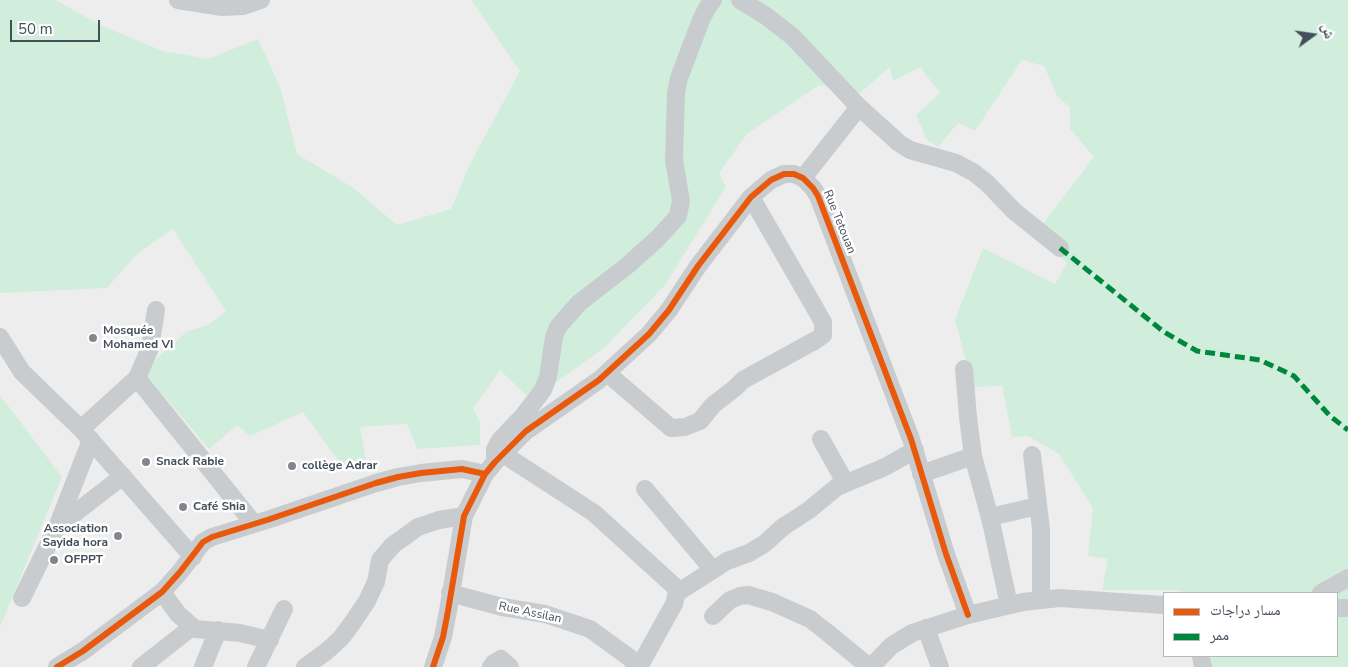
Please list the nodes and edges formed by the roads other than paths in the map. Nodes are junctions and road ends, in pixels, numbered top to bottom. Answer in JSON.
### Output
{"nodes":[{"id":1,"x":178,"y":0,"type":"edge"},
{"id":2,"x":261,"y":0,"type":"edge"},
{"id":3,"x":713,"y":0,"type":"edge"},
{"id":4,"x":740,"y":0,"type":"edge"},
{"id":5,"x":859,"y":107,"type":"junction"},
{"id":6,"x":803,"y":178,"type":"junction"},
{"id":7,"x":751,"y":197,"type":"junction"},
{"id":8,"x":1060,"y":248,"type":"dead end"},
{"id":9,"x":156,"y":310,"type":"dead end"},
{"id":10,"x":0,"y":337,"type":"edge"},
{"id":11,"x":7,"y":364,"type":"edge"},
{"id":12,"x":964,"y":369,"type":"dead end"},
{"id":13,"x":607,"y":373,"type":"junction"},
{"id":14,"x":137,"y":378,"type":"junction"},
{"id":15,"x":86,"y":435,"type":"junction"},
{"id":16,"x":821,"y":439,"type":"dead end"},
{"id":17,"x":915,"y":450,"type":"junction"},
{"id":18,"x":1032,"y":455,"type":"dead end"},
{"id":19,"x":973,"y":456,"type":"junction"},
{"id":20,"x":494,"y":463,"type":"junction"},
{"id":21,"x":921,"y":474,"type":"junction"},
{"id":22,"x":123,"y":476,"type":"junction"},
{"id":23,"x":845,"y":482,"type":"junction"},
{"id":24,"x":645,"y":489,"type":"dead end"},
{"id":25,"x":1038,"y":506,"type":"junction"},
{"id":26,"x":464,"y":516,"type":"junction"},
{"id":27,"x":990,"y":517,"type":"junction"},
{"id":28,"x":254,"y":524,"type":"junction"},
{"id":29,"x":57,"y":527,"type":"junction"},
{"id":30,"x":193,"y":557,"type":"junction"},
{"id":31,"x":713,"y":570,"type":"junction"},
{"id":32,"x":1348,"y":578,"type":"edge"},
{"id":33,"x":162,"y":592,"type":"junction"},
{"id":34,"x":1323,"y":592,"type":"edge"},
{"id":35,"x":450,"y":593,"type":"junction"},
{"id":36,"x":677,"y":593,"type":"junction"},
{"id":37,"x":22,"y":598,"type":"dead end"},
{"id":38,"x":1041,"y":599,"type":"junction"},
{"id":39,"x":1009,"y":605,"type":"junction"},
{"id":40,"x":1163,"y":605,"type":"edge"},
{"id":41,"x":284,"y":609,"type":"dead end"},
{"id":42,"x":968,"y":615,"type":"junction"},
{"id":43,"x":713,"y":616,"type":"dead end"},
{"id":44,"x":192,"y":627,"type":"junction"},
{"id":45,"x":926,"y":628,"type":"junction"},
{"id":46,"x":218,"y":630,"type":"junction"},
{"id":47,"x":270,"y":640,"type":"junction"},
{"id":48,"x":636,"y":664,"type":"edge"},
{"id":49,"x":60,"y":666,"type":"edge"},
{"id":50,"x":141,"y":667,"type":"edge"},
{"id":51,"x":203,"y":667,"type":"edge"},
{"id":52,"x":256,"y":667,"type":"edge"},
{"id":53,"x":306,"y":667,"type":"edge"},
{"id":54,"x":433,"y":667,"type":"edge"},
{"id":55,"x":491,"y":667,"type":"edge"},
{"id":56,"x":510,"y":667,"type":"edge"},
{"id":57,"x":870,"y":667,"type":"edge"},
{"id":58,"x":940,"y":667,"type":"edge"}],
"edges":[{"from":1,"to":2,"type":"street"},
{"from":3,"to":20,"type":"street"},
{"from":4,"to":5,"type":"street"},
{"from":5,"to":6,"type":"street"},
{"from":5,"to":8,"type":"street"},
{"from":6,"to":7,"type":"street"},
{"from":6,"to":17,"type":"street","name":"Rue Tetouan"},
{"from":7,"to":13,"type":"street"},
{"from":7,"to":13,"type":"street"},
{"from":9,"to":14,"type":"street"},
{"from":10,"to":11,"type":"street"},
{"from":11,"to":15,"type":"street"},
{"from":12,"to":19,"type":"street"},
{"from":13,"to":20,"type":"street"},
{"from":14,"to":15,"type":"street"},
{"from":14,"to":28,"type":"street"},
{"from":15,"to":22,"type":"street"},
{"from":15,"to":29,"type":"street"},
{"from":16,"to":23,"type":"street"},
{"from":17,"to":21,"type":"street","name":"Rue Tetouan"},
{"from":17,"to":23,"type":"street"},
{"from":18,"to":25,"type":"street"},
{"from":19,"to":21,"type":"street"},
{"from":19,"to":27,"type":"street"},
{"from":20,"to":26,"type":"street"},
{"from":20,"to":28,"type":"street"},
{"from":20,"to":36,"type":"street"},
{"from":21,"to":42,"type":"street","name":"Rue Tetouan"},
{"from":22,"to":29,"type":"street"},
{"from":22,"to":30,"type":"street"},
{"from":23,"to":31,"type":"street"},
{"from":24,"to":31,"type":"street"},
{"from":25,"to":27,"type":"street"},
{"from":25,"to":38,"type":"street"},
{"from":26,"to":35,"type":"street"},
{"from":26,"to":53,"type":"street"},
{"from":27,"to":39,"type":"street"},
{"from":28,"to":30,"type":"street"},
{"from":29,"to":37,"type":"street"},
{"from":30,"to":33,"type":"street"},
{"from":31,"to":36,"type":"street"},
{"from":32,"to":34,"type":"street"},
{"from":33,"to":44,"type":"street"},
{"from":33,"to":49,"type":"street"},
{"from":35,"to":48,"type":"street","name":"Rue Assilan"},
{"from":35,"to":54,"type":"street"},
{"from":36,"to":48,"type":"street"},
{"from":38,"to":39,"type":"street"},
{"from":38,"to":40,"type":"street"},
{"from":39,"to":42,"type":"street"},
{"from":41,"to":47,"type":"street"},
{"from":42,"to":45,"type":"street"},
{"from":43,"to":57,"type":"street"},
{"from":44,"to":46,"type":"street"},
{"from":44,"to":50,"type":"street"},
{"from":45,"to":57,"type":"street"},
{"from":45,"to":58,"type":"street"},
{"from":46,"to":47,"type":"street"},
{"from":46,"to":51,"type":"street"},
{"from":47,"to":52,"type":"street"},
{"from":55,"to":56,"type":"street"}]}
